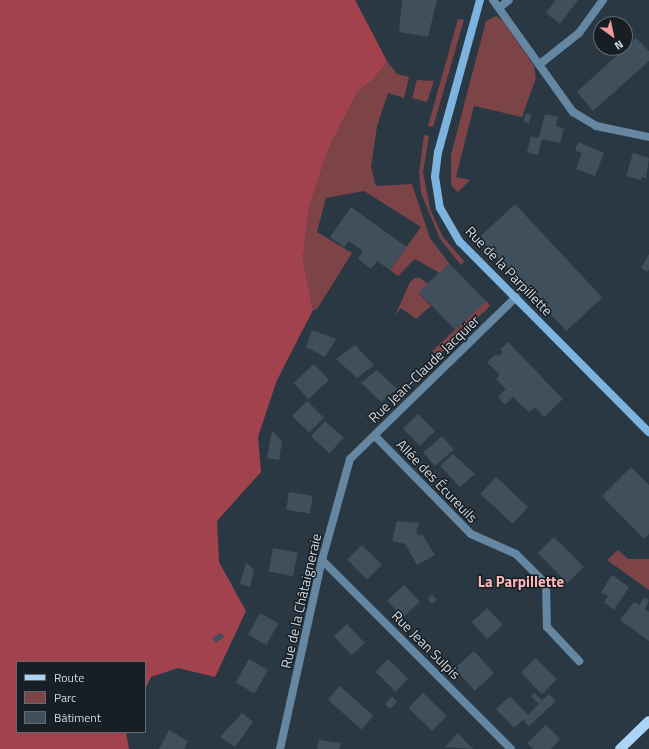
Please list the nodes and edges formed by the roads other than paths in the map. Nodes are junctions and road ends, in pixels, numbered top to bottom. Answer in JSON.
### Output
{"nodes":[{"id":1,"x":480,"y":0,"type":"edge"},
{"id":2,"x":493,"y":0,"type":"edge"},
{"id":3,"x":509,"y":0,"type":"edge"},
{"id":4,"x":603,"y":0,"type":"edge"},
{"id":5,"x":500,"y":7,"type":"junction"},
{"id":6,"x":540,"y":64,"type":"junction"},
{"id":7,"x":649,"y":137,"type":"edge"},
{"id":8,"x":516,"y":297,"type":"junction"},
{"id":9,"x":649,"y":432,"type":"edge"},
{"id":10,"x":375,"y":436,"type":"junction"},
{"id":11,"x":350,"y":459,"type":"joint"},
{"id":12,"x":322,"y":560,"type":"junction"},
{"id":13,"x":579,"y":661,"type":"dead end"},
{"id":14,"x":649,"y":721,"type":"edge"},
{"id":15,"x":280,"y":749,"type":"edge"},
{"id":16,"x":511,"y":749,"type":"edge"},
{"id":17,"x":620,"y":749,"type":"edge"}],
"edges":[{"from":1,"to":8,"type":"street","name":"Rue de la Parpillette"},
{"from":2,"to":5,"type":"street"},
{"from":3,"to":5,"type":"street"},
{"from":4,"to":6,"type":"street"},
{"from":5,"to":6,"type":"street"},
{"from":6,"to":7,"type":"street"},
{"from":8,"to":9,"type":"street","name":"Rue de la Parpillette"},
{"from":8,"to":10,"type":"street","name":"Rue Jean-Claude Jacquier"},
{"from":10,"to":11,"type":"street","name":"Rue Jean-Claude Jacquier"},
{"from":10,"to":13,"type":"street","name":"Allée des Écureuils"},
{"from":11,"to":12,"type":"street","name":"Rue de la Châtaigneraie"},
{"from":12,"to":15,"type":"street","name":"Rue de la Châtaigneraie"},
{"from":12,"to":16,"type":"street","name":"Rue Jean Sulpis"},
{"from":14,"to":17,"type":"main road"}]}
